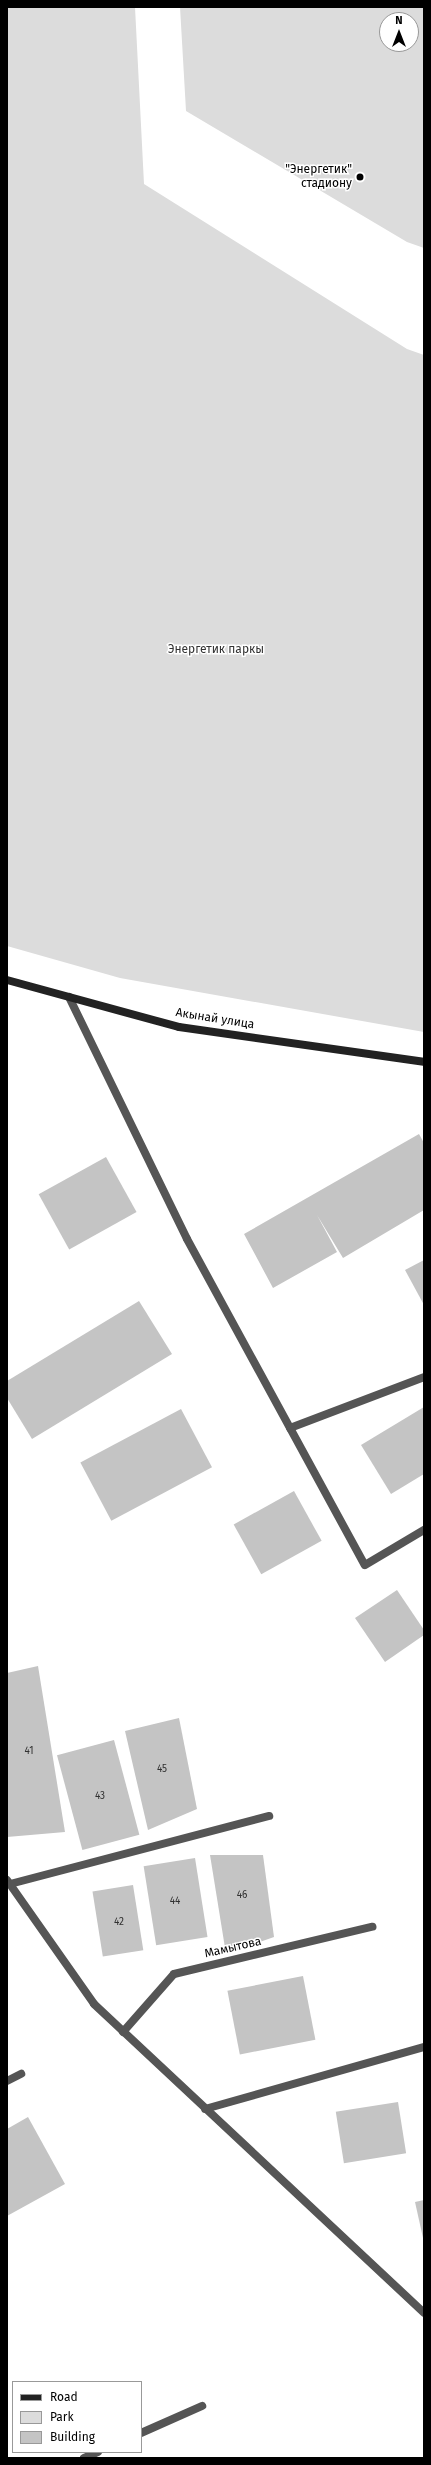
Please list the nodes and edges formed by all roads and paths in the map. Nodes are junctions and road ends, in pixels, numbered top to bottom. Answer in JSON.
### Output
{"nodes":[{"id":1,"x":7,"y":980,"type":"edge"},
{"id":2,"x":69,"y":997,"type":"junction"},
{"id":3,"x":424,"y":1062,"type":"edge"},
{"id":4,"x":424,"y":1377,"type":"edge"},
{"id":5,"x":290,"y":1428,"type":"junction"},
{"id":6,"x":424,"y":1530,"type":"edge"},
{"id":7,"x":269,"y":1816,"type":"dead end"},
{"id":8,"x":8,"y":1882,"type":"edge"},
{"id":9,"x":372,"y":1927,"type":"dead end"},
{"id":10,"x":123,"y":2032,"type":"junction"},
{"id":11,"x":424,"y":2047,"type":"edge"},
{"id":12,"x":21,"y":2074,"type":"dead end"},
{"id":13,"x":7,"y":2081,"type":"edge"},
{"id":14,"x":205,"y":2109,"type":"junction"},
{"id":15,"x":424,"y":2313,"type":"edge"},
{"id":16,"x":202,"y":2406,"type":"dead end"},
{"id":17,"x":142,"y":2433,"type":"edge"},
{"id":18,"x":96,"y":2453,"type":"edge"},
{"id":19,"x":84,"y":2458,"type":"edge"}],
"edges":[{"from":1,"to":2,"type":"main road","name":"Акынай улица"},
{"from":2,"to":3,"type":"main road","name":"Акынай улица"},
{"from":2,"to":5,"type":"street"},
{"from":4,"to":5,"type":"street"},
{"from":5,"to":6,"type":"street"},
{"from":7,"to":8,"type":"street"},
{"from":8,"to":10,"type":"street"},
{"from":9,"to":10,"type":"street","name":"Мамытова"},
{"from":10,"to":14,"type":"street"},
{"from":11,"to":14,"type":"street"},
{"from":12,"to":13,"type":"street"},
{"from":14,"to":15,"type":"street"},
{"from":16,"to":17,"type":"street"},
{"from":18,"to":19,"type":"street"}]}
